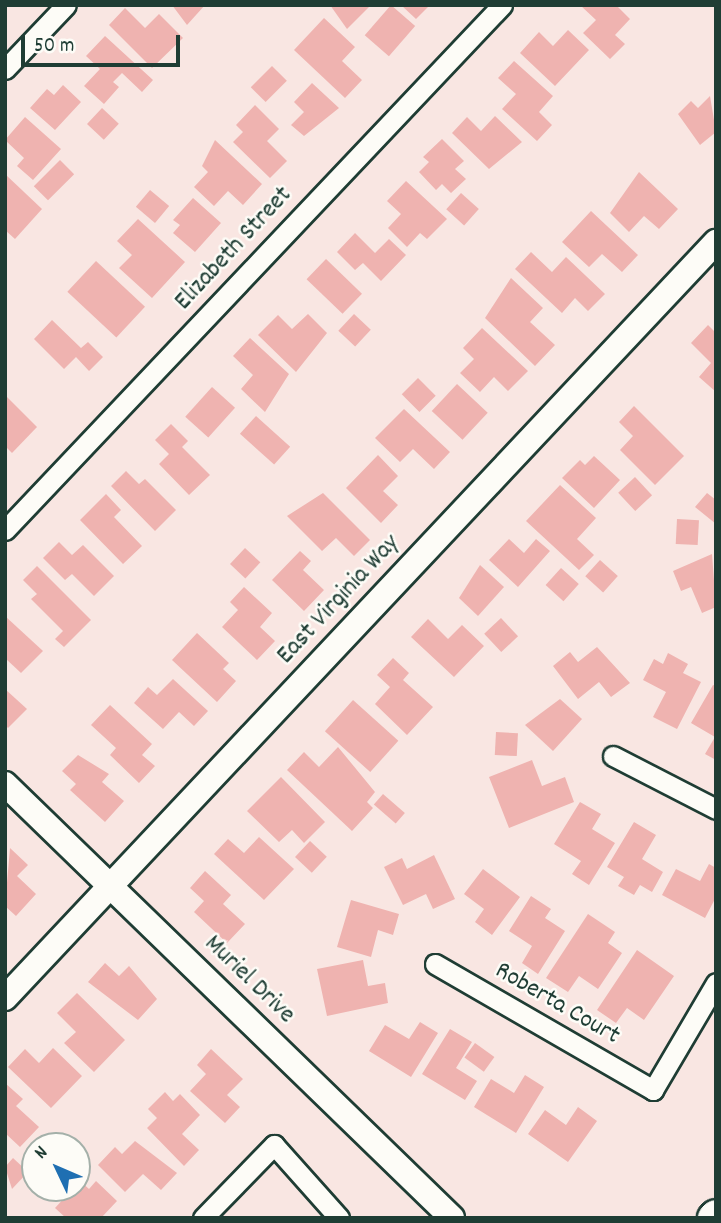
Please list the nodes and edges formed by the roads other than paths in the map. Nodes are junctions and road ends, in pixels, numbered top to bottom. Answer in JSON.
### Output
{"nodes":[{"id":1,"x":66,"y":5,"type":"edge"},
{"id":2,"x":502,"y":5,"type":"edge"},
{"id":3,"x":5,"y":69,"type":"edge"},
{"id":4,"x":716,"y":242,"type":"edge"},
{"id":5,"x":5,"y":530,"type":"edge"},
{"id":6,"x":613,"y":756,"type":"dead end"},
{"id":7,"x":5,"y":784,"type":"edge"},
{"id":8,"x":716,"y":810,"type":"edge"},
{"id":9,"x":110,"y":888,"type":"junction"},
{"id":10,"x":435,"y":964,"type":"dead end"},
{"id":11,"x":716,"y":983,"type":"edge"},
{"id":12,"x":5,"y":998,"type":"edge"},
{"id":13,"x":203,"y":1218,"type":"edge"},
{"id":14,"x":339,"y":1218,"type":"edge"},
{"id":15,"x":453,"y":1218,"type":"edge"}],
"edges":[{"from":1,"to":3,"type":"street"},
{"from":2,"to":5,"type":"street","name":"Elizabeth Street"},
{"from":4,"to":9,"type":"street","name":"East Virginia Way"},
{"from":6,"to":8,"type":"street"},
{"from":7,"to":9,"type":"street","name":"Muriel Drive"},
{"from":9,"to":12,"type":"street","name":"East Virginia Way"},
{"from":9,"to":15,"type":"street","name":"Muriel Drive"},
{"from":10,"to":11,"type":"street","name":"Roberta Court"},
{"from":13,"to":14,"type":"street"}]}
